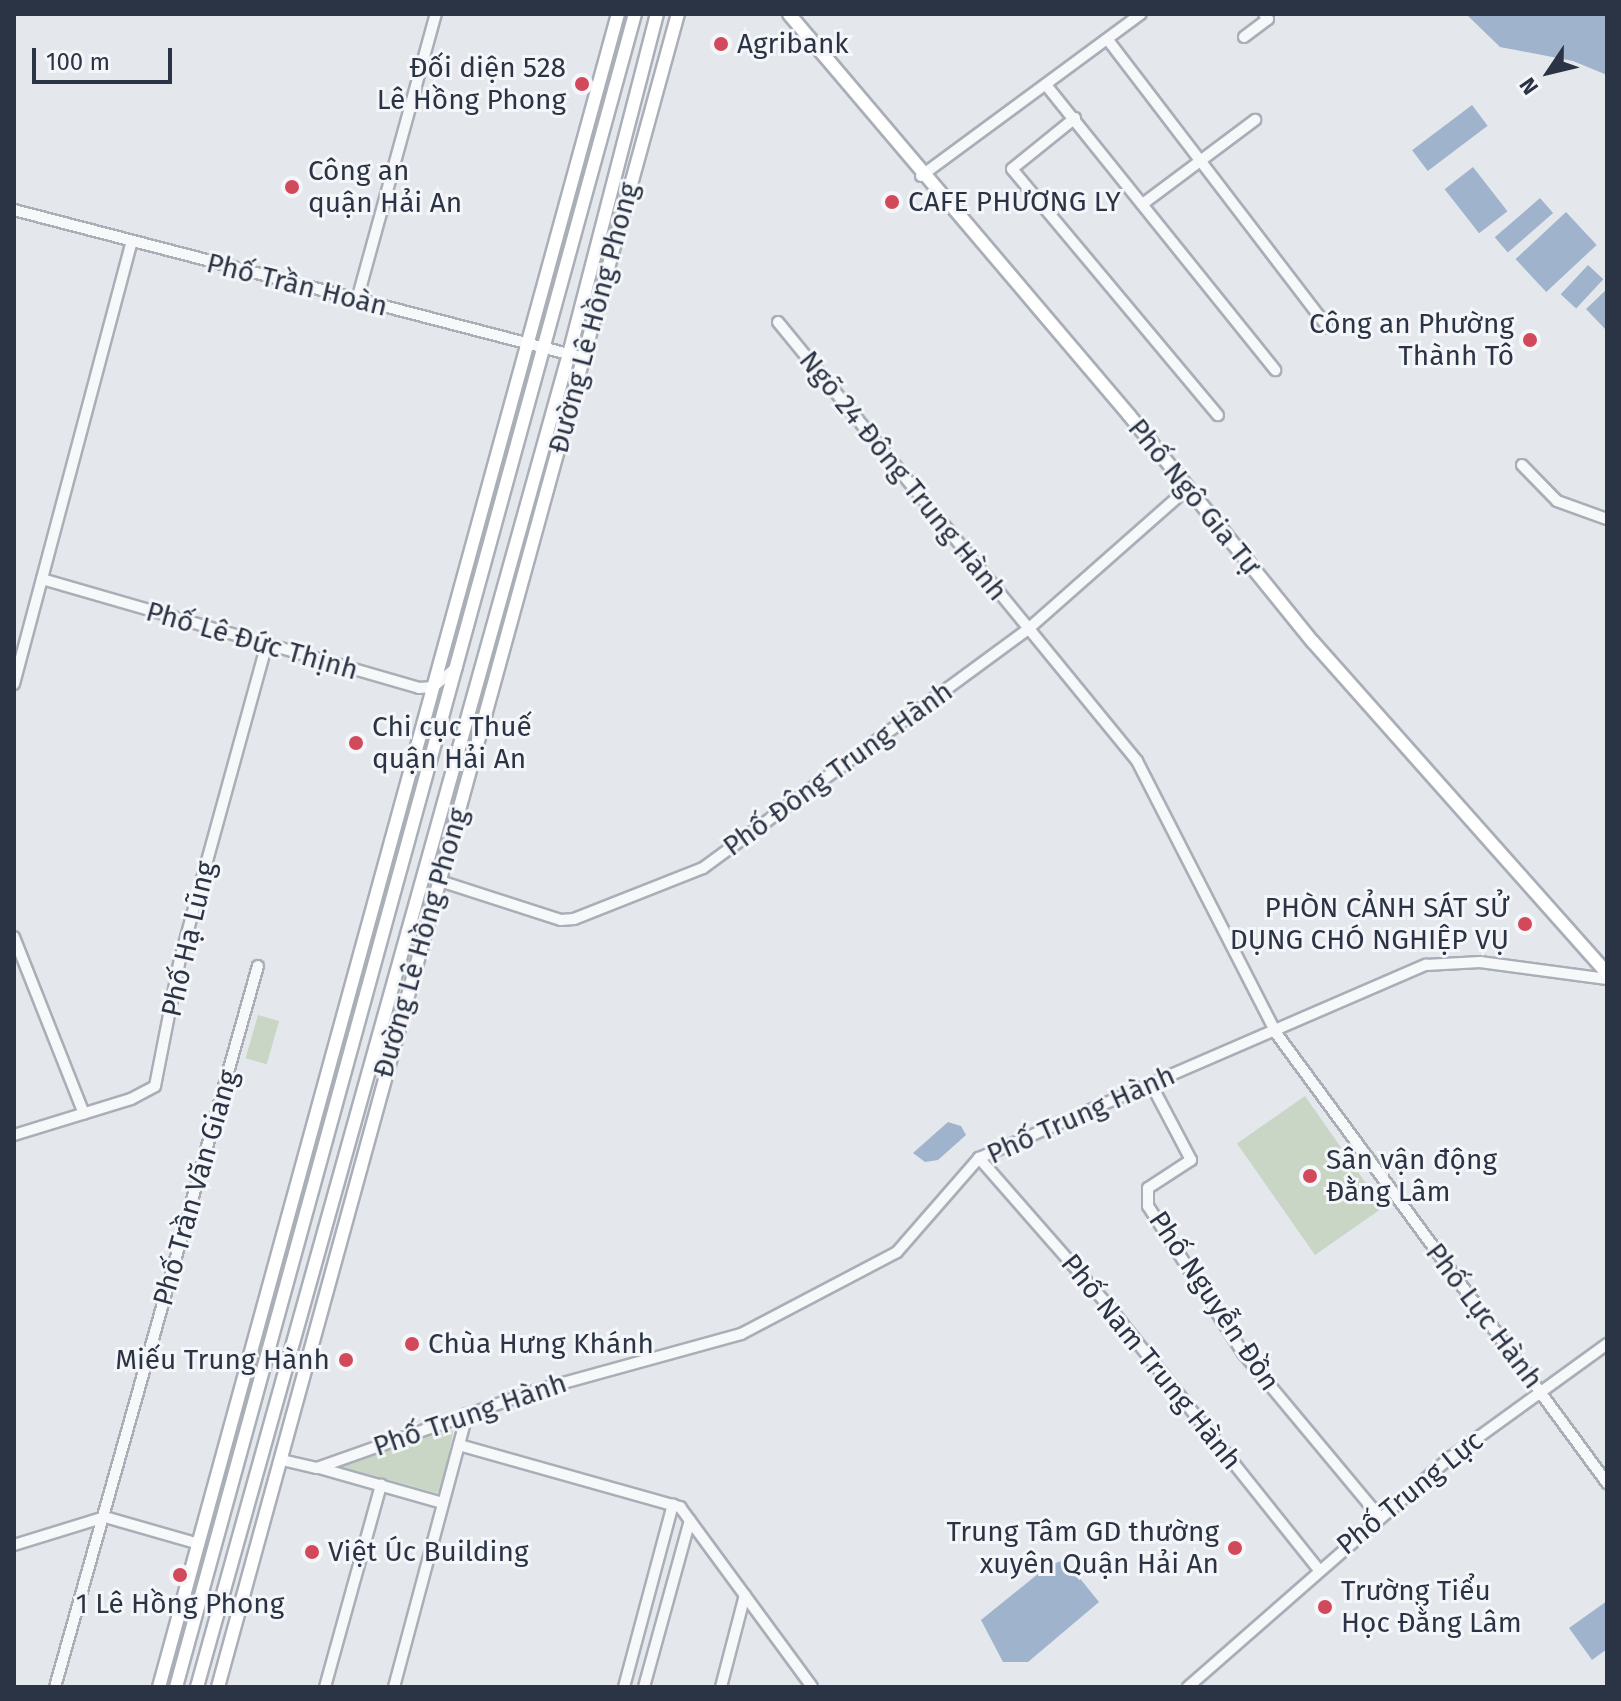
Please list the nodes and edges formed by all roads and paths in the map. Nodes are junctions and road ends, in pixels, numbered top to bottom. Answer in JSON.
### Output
{"nodes":[{"id":1,"x":436,"y":14,"type":"edge"},
{"id":2,"x":618,"y":14,"type":"edge"},
{"id":3,"x":635,"y":14,"type":"edge"},
{"id":4,"x":657,"y":14,"type":"edge"},
{"id":5,"x":678,"y":14,"type":"edge"},
{"id":6,"x":789,"y":14,"type":"edge"},
{"id":7,"x":1141,"y":14,"type":"edge"},
{"id":8,"x":1264,"y":14,"type":"edge"},
{"id":9,"x":1244,"y":37,"type":"dead end"},
{"id":10,"x":1108,"y":40,"type":"junction"},
{"id":11,"x":1046,"y":85,"type":"junction"},
{"id":12,"x":1075,"y":118,"type":"junction"},
{"id":13,"x":1255,"y":120,"type":"dead end"},
{"id":14,"x":1202,"y":160,"type":"junction"},
{"id":15,"x":921,"y":176,"type":"junction"},
{"id":16,"x":1144,"y":203,"type":"junction"},
{"id":17,"x":14,"y":210,"type":"edge"},
{"id":18,"x":132,"y":242,"type":"junction"},
{"id":19,"x":357,"y":300,"type":"junction"},
{"id":20,"x":778,"y":322,"type":"dead end"},
{"id":21,"x":1328,"y":328,"type":"dead end"},
{"id":22,"x":528,"y":345,"type":"junction"},
{"id":23,"x":545,"y":349,"type":"junction"},
{"id":24,"x":575,"y":356,"type":"junction"},
{"id":25,"x":1275,"y":370,"type":"dead end"},
{"id":26,"x":1218,"y":415,"type":"dead end"},
{"id":27,"x":1522,"y":465,"type":"dead end"},
{"id":28,"x":1186,"y":490,"type":"junction"},
{"id":29,"x":1607,"y":519,"type":"edge"},
{"id":30,"x":42,"y":579,"type":"junction"},
{"id":31,"x":1027,"y":630,"type":"junction"},
{"id":32,"x":266,"y":647,"type":"junction"},
{"id":33,"x":457,"y":667,"type":"junction"},
{"id":34,"x":14,"y":684,"type":"edge"},
{"id":35,"x":433,"y":687,"type":"junction"},
{"id":36,"x":440,"y":881,"type":"junction"},
{"id":37,"x":14,"y":937,"type":"edge"},
{"id":38,"x":258,"y":966,"type":"dead end"},
{"id":39,"x":1607,"y":976,"type":"edge"},
{"id":40,"x":353,"y":981,"type":"junction"},
{"id":41,"x":371,"y":987,"type":"junction"},
{"id":42,"x":387,"y":993,"type":"junction"},
{"id":43,"x":404,"y":999,"type":"junction"},
{"id":44,"x":1276,"y":1033,"type":"junction"},
{"id":45,"x":1151,"y":1084,"type":"junction"},
{"id":46,"x":84,"y":1114,"type":"junction"},
{"id":47,"x":14,"y":1135,"type":"edge"},
{"id":48,"x":979,"y":1158,"type":"junction"},
{"id":49,"x":256,"y":1333,"type":"junction"},
{"id":50,"x":273,"y":1337,"type":"junction"},
{"id":51,"x":291,"y":1344,"type":"junction"},
{"id":52,"x":1607,"y":1344,"type":"edge"},
{"id":53,"x":310,"y":1349,"type":"junction"},
{"id":54,"x":1541,"y":1391,"type":"junction"},
{"id":55,"x":467,"y":1414,"type":"junction"},
{"id":56,"x":459,"y":1445,"type":"junction"},
{"id":57,"x":282,"y":1460,"type":"junction"},
{"id":58,"x":317,"y":1468,"type":"junction"},
{"id":59,"x":1607,"y":1483,"type":"edge"},
{"id":60,"x":381,"y":1485,"type":"junction"},
{"id":61,"x":443,"y":1503,"type":"junction"},
{"id":62,"x":673,"y":1504,"type":"junction"},
{"id":63,"x":1379,"y":1516,"type":"junction"},
{"id":64,"x":105,"y":1517,"type":"junction"},
{"id":65,"x":690,"y":1520,"type":"junction"},
{"id":66,"x":199,"y":1544,"type":"junction"},
{"id":67,"x":14,"y":1545,"type":"edge"},
{"id":68,"x":1318,"y":1569,"type":"junction"},
{"id":69,"x":745,"y":1595,"type":"junction"},
{"id":70,"x":55,"y":1687,"type":"edge"},
{"id":71,"x":159,"y":1687,"type":"edge"},
{"id":72,"x":176,"y":1687,"type":"edge"},
{"id":73,"x":197,"y":1687,"type":"edge"},
{"id":74,"x":218,"y":1687,"type":"edge"},
{"id":75,"x":325,"y":1687,"type":"edge"},
{"id":76,"x":394,"y":1687,"type":"edge"},
{"id":77,"x":624,"y":1687,"type":"edge"},
{"id":78,"x":644,"y":1687,"type":"edge"},
{"id":79,"x":721,"y":1687,"type":"edge"},
{"id":80,"x":812,"y":1687,"type":"edge"},
{"id":81,"x":1188,"y":1687,"type":"edge"}],
"edges":[{"from":1,"to":19,"type":"street"},
{"from":2,"to":22,"type":"main road","name":"Đường Lê Hồng Phong"},
{"from":3,"to":23,"type":"main road","name":"Đường Lê Hồng Phong"},
{"from":4,"to":24,"type":"main road","name":"Đường Lê Hồng Phong"},
{"from":5,"to":24,"type":"main road","name":"Đường Lê Hồng Phong"},
{"from":6,"to":15,"type":"main road","name":"Phố Ngô Gia Tự"},
{"from":7,"to":10,"type":"street"},
{"from":8,"to":9,"type":"street"},
{"from":10,"to":11,"type":"street"},
{"from":10,"to":14,"type":"street"},
{"from":11,"to":12,"type":"street"},
{"from":11,"to":15,"type":"street"},
{"from":12,"to":16,"type":"street"},
{"from":12,"to":26,"type":"street"},
{"from":13,"to":14,"type":"street"},
{"from":14,"to":16,"type":"street"},
{"from":14,"to":21,"type":"street"},
{"from":15,"to":28,"type":"main road","name":"Phố Ngô Gia Tự"},
{"from":16,"to":25,"type":"street"},
{"from":17,"to":18,"type":"street","name":"Phố Trần Hoàn"},
{"from":18,"to":19,"type":"street","name":"Phố Trần Hoàn"},
{"from":18,"to":30,"type":"street"},
{"from":19,"to":22,"type":"street","name":"Phố Trần Hoàn"},
{"from":20,"to":31,"type":"street","name":"Ngõ 24 Đông Trung Hành"},
{"from":22,"to":23,"type":"street","name":"Phố Trần Hoàn"},
{"from":22,"to":35,"type":"main road","name":"Đường Lê Hồng Phong"},
{"from":23,"to":24,"type":"street","name":"Phố Trần Hoàn"},
{"from":23,"to":33,"type":"main road","name":"Đường Lê Hồng Phong"},
{"from":24,"to":36,"type":"main road","name":"Đường Lê Hồng Phong"},
{"from":24,"to":42,"type":"main road","name":"Đường Lê Hồng Phong"},
{"from":27,"to":29,"type":"street"},
{"from":28,"to":31,"type":"street","name":"Phố Đông Trung Hành"},
{"from":28,"to":39,"type":"main road","name":"Phố Ngô Gia Tự"},
{"from":30,"to":32,"type":"street","name":"Phố Lê Đức Thịnh"},
{"from":30,"to":34,"type":"street"},
{"from":31,"to":36,"type":"street","name":"Phố Đông Trung Hành"},
{"from":31,"to":44,"type":"street","name":"Ngõ 24 Đông Trung Hành"},
{"from":32,"to":35,"type":"street","name":"Phố Lê Đức Thịnh"},
{"from":32,"to":46,"type":"street","name":"Phố Hạ Lũng"},
{"from":33,"to":35,"type":"street"},
{"from":33,"to":41,"type":"main road","name":"Đường Lê Hồng Phong"},
{"from":35,"to":40,"type":"main road","name":"Đường Lê Hồng Phong"},
{"from":36,"to":43,"type":"main road","name":"Đường Lê Hồng Phong"},
{"from":37,"to":46,"type":"street"},
{"from":38,"to":64,"type":"street","name":"Phố Trần Văn Giang"},
{"from":39,"to":44,"type":"street","name":"Phố Trung Hành"},
{"from":40,"to":41,"type":"main road"},
{"from":40,"to":49,"type":"main road","name":"Đường Lê Hồng Phong"},
{"from":41,"to":42,"type":"main road"},
{"from":41,"to":50,"type":"main road","name":"Đường Lê Hồng Phong"},
{"from":42,"to":43,"type":"main road"},
{"from":42,"to":51,"type":"main road","name":"Đường Lê Hồng Phong"},
{"from":43,"to":53,"type":"main road","name":"Đường Lê Hồng Phong"},
{"from":44,"to":45,"type":"street","name":"Phố Trung Hành"},
{"from":44,"to":54,"type":"street","name":"Phố Lực Hành"},
{"from":45,"to":48,"type":"street","name":"Phố Trung Hành"},
{"from":45,"to":63,"type":"street","name":"Phố Nguyễn Đồn"},
{"from":46,"to":47,"type":"street","name":"Phố Hạ Lũng"},
{"from":48,"to":55,"type":"street","name":"Phố Trung Hành"},
{"from":48,"to":68,"type":"street","name":"Phố Nam Trung Hành"},
{"from":49,"to":50,"type":"main road"},
{"from":49,"to":66,"type":"main road","name":"Đường Lê Hồng Phong"},
{"from":50,"to":72,"type":"main road","name":"Đường Lê Hồng Phong"},
{"from":51,"to":53,"type":"main road"},
{"from":51,"to":73,"type":"main road","name":"Đường Lê Hồng Phong"},
{"from":52,"to":54,"type":"street","name":"Phố Trung Lực"},
{"from":53,"to":57,"type":"main road","name":"Đường Lê Hồng Phong"},
{"from":54,"to":59,"type":"street","name":"Phố Lực Hành"},
{"from":54,"to":63,"type":"street","name":"Phố Trung Lực"},
{"from":55,"to":56,"type":"street"},
{"from":55,"to":58,"type":"street","name":"Phố Trung Hành"},
{"from":56,"to":61,"type":"street"},
{"from":56,"to":62,"type":"street"},
{"from":57,"to":58,"type":"street"},
{"from":57,"to":74,"type":"main road","name":"Đường Lê Hồng Phong"},
{"from":58,"to":60,"type":"street"},
{"from":60,"to":61,"type":"street"},
{"from":60,"to":75,"type":"street"},
{"from":61,"to":76,"type":"street"},
{"from":62,"to":65,"type":"street"},
{"from":62,"to":77,"type":"street"},
{"from":63,"to":68,"type":"street","name":"Phố Trung Lực"},
{"from":64,"to":66,"type":"street"},
{"from":64,"to":67,"type":"street"},
{"from":64,"to":70,"type":"street","name":"Phố Trần Văn Giang"},
{"from":65,"to":69,"type":"street"},
{"from":65,"to":78,"type":"street"},
{"from":66,"to":71,"type":"main road","name":"Đường Lê Hồng Phong"},
{"from":68,"to":81,"type":"street","name":"Phố Trung Lực"},
{"from":69,"to":79,"type":"street"},
{"from":69,"to":80,"type":"street"}]}
